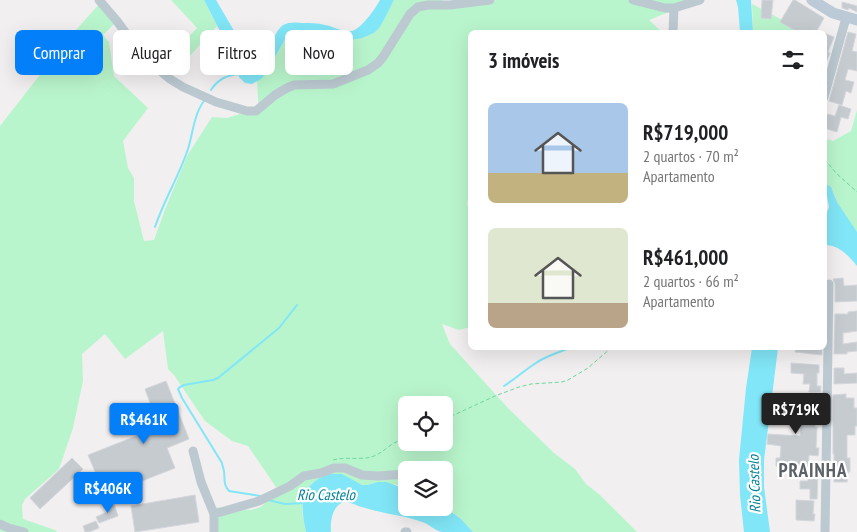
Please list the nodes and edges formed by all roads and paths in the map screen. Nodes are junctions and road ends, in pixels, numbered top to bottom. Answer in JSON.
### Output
{"nodes":[{"id":1,"x":99,"y":0,"type":"edge"},
{"id":2,"x":490,"y":0,"type":"edge"},
{"id":3,"x":633,"y":0,"type":"edge"},
{"id":4,"x":700,"y":0,"type":"edge"},
{"id":5,"x":812,"y":0,"type":"edge"},
{"id":6,"x":674,"y":8,"type":"junction"},
{"id":7,"x":851,"y":19,"type":"edge"},
{"id":8,"x":674,"y":30,"type":"edge"},
{"id":9,"x":827,"y":88,"type":"edge"},
{"id":10,"x":827,"y":162,"type":"edge"},
{"id":11,"x":857,"y":192,"type":"edge"},
{"id":12,"x":829,"y":284,"type":"dead end"},
{"id":13,"x":609,"y":350,"type":"edge"},
{"id":14,"x":453,"y":415,"type":"edge"},
{"id":15,"x":398,"y":442,"type":"edge"},
{"id":16,"x":193,"y":451,"type":"dead end"},
{"id":17,"x":329,"y":462,"type":"dead end"},
{"id":18,"x":398,"y":475,"type":"edge"},
{"id":19,"x":214,"y":514,"type":"junction"},
{"id":20,"x":0,"y":524,"type":"edge"},
{"id":21,"x":24,"y":532,"type":"edge"},
{"id":22,"x":214,"y":532,"type":"edge"},
{"id":23,"x":825,"y":532,"type":"edge"}],
"edges":[{"from":1,"to":2,"type":"street"},
{"from":3,"to":6,"type":"street"},
{"from":4,"to":6,"type":"street"},
{"from":5,"to":7,"type":"main road"},
{"from":6,"to":8,"type":"street"},
{"from":7,"to":9,"type":"street"},
{"from":10,"to":11,"type":"path"},
{"from":12,"to":23,"type":"street"},
{"from":13,"to":14,"type":"path"},
{"from":15,"to":17,"type":"path"},
{"from":16,"to":19,"type":"street"},
{"from":18,"to":19,"type":"street"},
{"from":19,"to":22,"type":"street"},
{"from":20,"to":21,"type":"street"}]}
